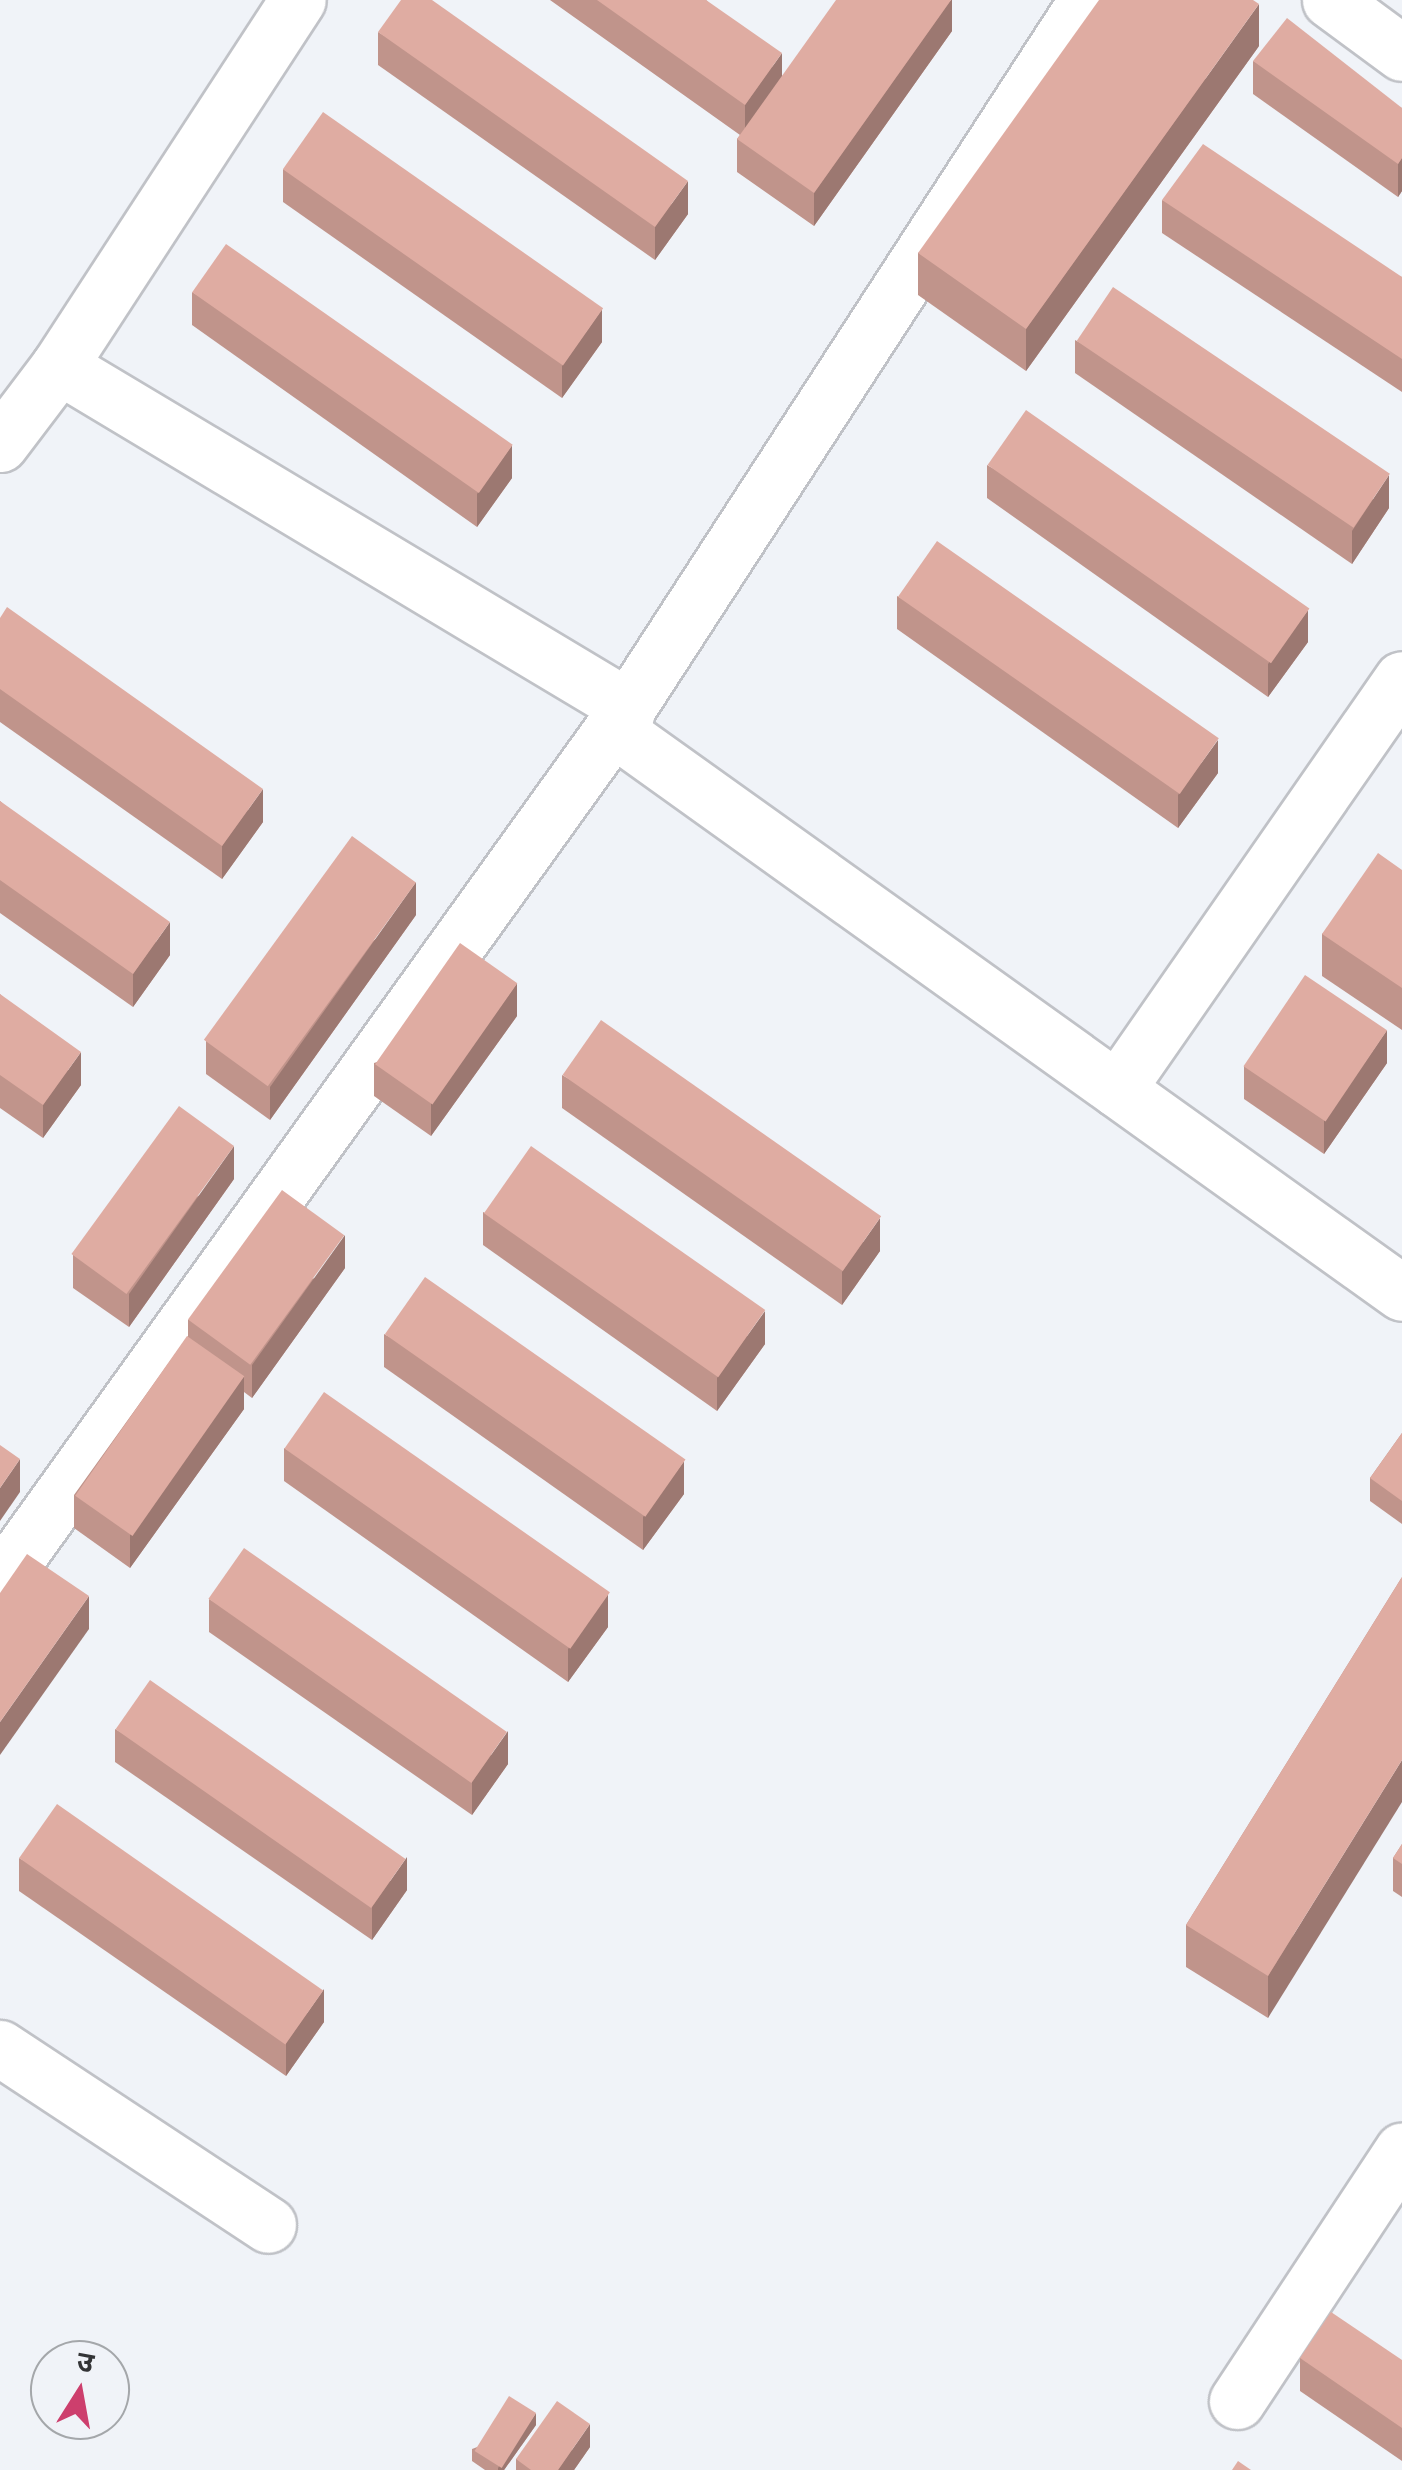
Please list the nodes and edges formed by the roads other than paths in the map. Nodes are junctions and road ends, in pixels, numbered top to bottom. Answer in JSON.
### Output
{"nodes":[{"id":1,"x":298,"y":0,"type":"edge"},
{"id":2,"x":1087,"y":0,"type":"edge"},
{"id":3,"x":1330,"y":0,"type":"edge"},
{"id":4,"x":1402,"y":53,"type":"edge"},
{"id":5,"x":59,"y":366,"type":"junction"},
{"id":6,"x":0,"y":444,"type":"edge"},
{"id":7,"x":1402,"y":679,"type":"edge"},
{"id":8,"x":628,"y":708,"type":"junction"},
{"id":9,"x":1117,"y":1089,"type":"junction"},
{"id":10,"x":1402,"y":1293,"type":"edge"},
{"id":11,"x":0,"y":1582,"type":"edge"},
{"id":12,"x":0,"y":2048,"type":"edge"},
{"id":13,"x":1402,"y":2151,"type":"edge"},
{"id":14,"x":268,"y":2225,"type":"dead end"},
{"id":15,"x":1238,"y":2401,"type":"dead end"}],
"edges":[{"from":1,"to":5,"type":"street"},
{"from":2,"to":8,"type":"street"},
{"from":3,"to":4,"type":"street"},
{"from":5,"to":6,"type":"street"},
{"from":5,"to":8,"type":"street"},
{"from":7,"to":9,"type":"street"},
{"from":8,"to":9,"type":"street"},
{"from":8,"to":11,"type":"street"},
{"from":9,"to":10,"type":"street"},
{"from":12,"to":14,"type":"street"},
{"from":13,"to":15,"type":"street"}]}
